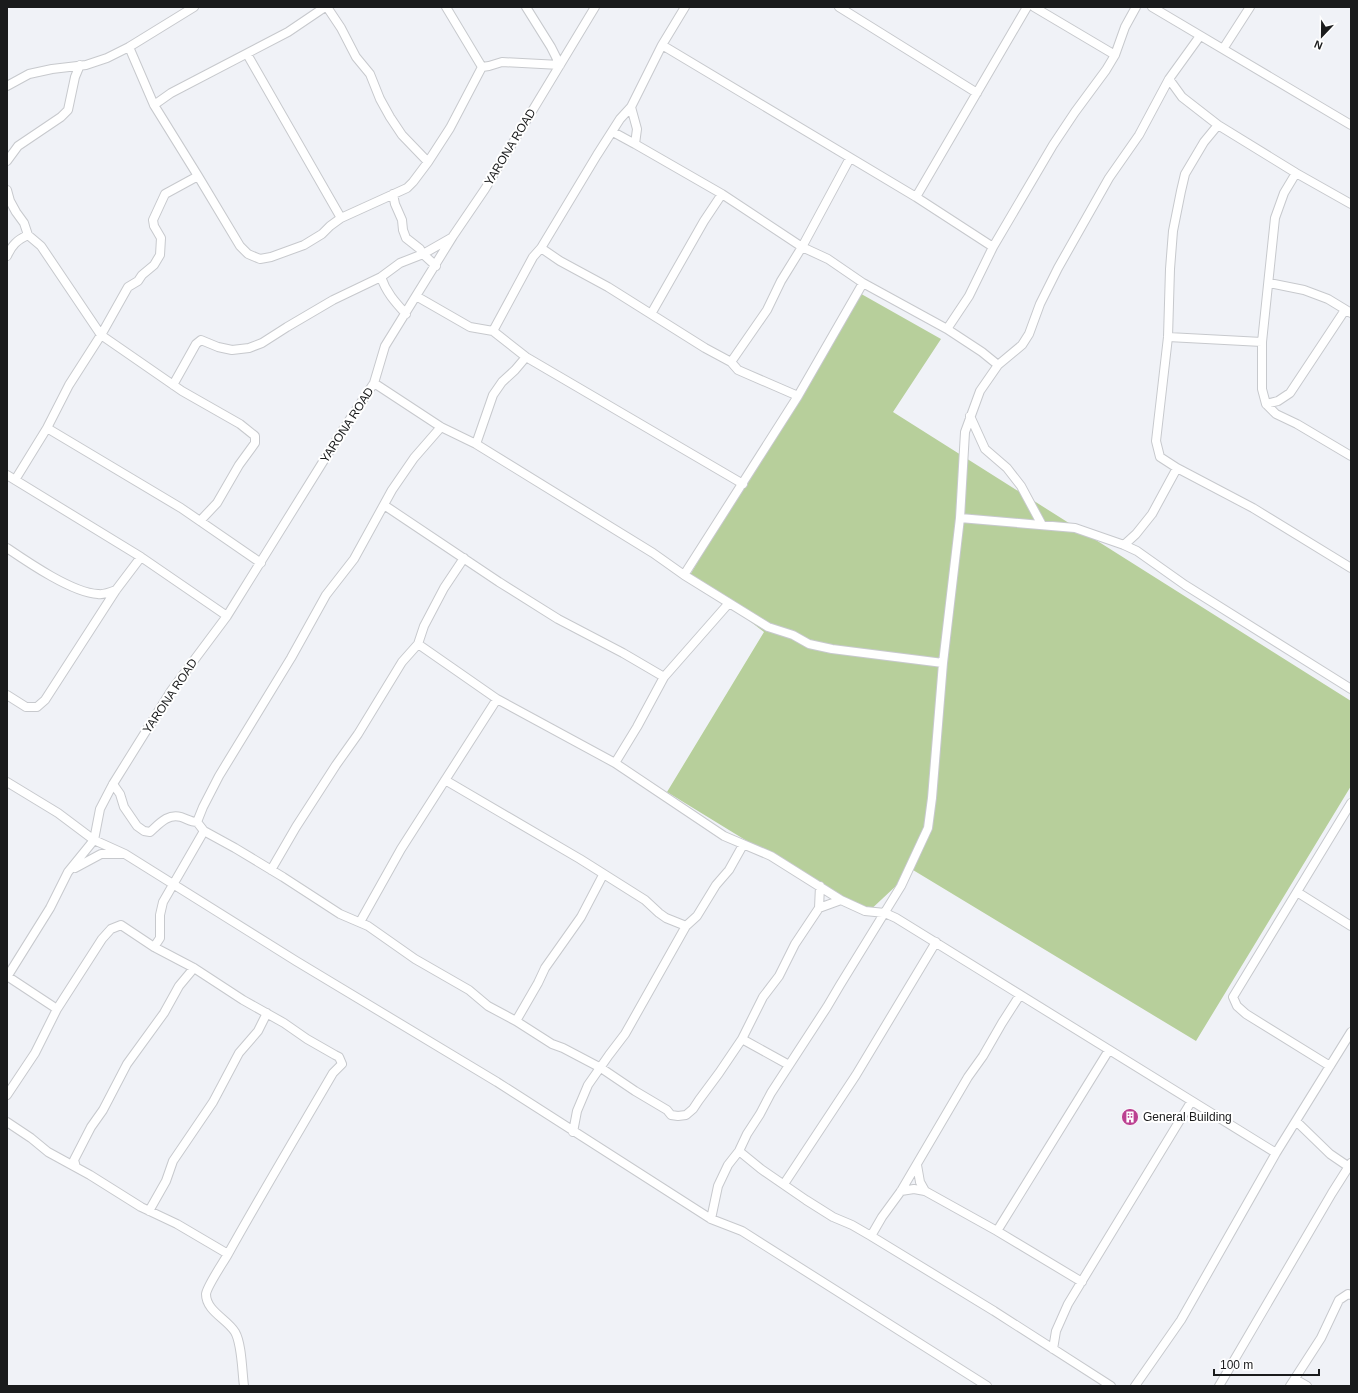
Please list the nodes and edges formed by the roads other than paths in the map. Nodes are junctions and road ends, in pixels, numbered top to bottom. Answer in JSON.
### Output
{"nodes":[{"id":1,"x":194,"y":7,"type":"edge"},
{"id":2,"x":326,"y":7,"type":"edge"},
{"id":3,"x":446,"y":7,"type":"edge"},
{"id":4,"x":526,"y":7,"type":"edge"},
{"id":5,"x":595,"y":7,"type":"edge"},
{"id":6,"x":685,"y":7,"type":"edge"},
{"id":7,"x":839,"y":7,"type":"edge"},
{"id":8,"x":1027,"y":7,"type":"edge"},
{"id":9,"x":1034,"y":7,"type":"edge"},
{"id":10,"x":1136,"y":7,"type":"edge"},
{"id":11,"x":1152,"y":7,"type":"edge"},
{"id":12,"x":1250,"y":7,"type":"edge"},
{"id":13,"x":1200,"y":36,"type":"junction"},
{"id":14,"x":662,"y":45,"type":"junction"},
{"id":15,"x":129,"y":48,"type":"junction"},
{"id":16,"x":1223,"y":49,"type":"junction"},
{"id":17,"x":247,"y":54,"type":"junction"},
{"id":18,"x":1115,"y":55,"type":"junction"},
{"id":19,"x":80,"y":65,"type":"junction"},
{"id":20,"x":560,"y":65,"type":"junction"},
{"id":21,"x":482,"y":67,"type":"junction"},
{"id":22,"x":1170,"y":79,"type":"junction"},
{"id":23,"x":7,"y":86,"type":"edge"},
{"id":24,"x":977,"y":93,"type":"junction"},
{"id":25,"x":154,"y":105,"type":"junction"},
{"id":26,"x":631,"y":107,"type":"junction"},
{"id":27,"x":1218,"y":125,"type":"junction"},
{"id":28,"x":1351,"y":125,"type":"edge"},
{"id":29,"x":613,"y":132,"type":"junction"},
{"id":30,"x":635,"y":144,"type":"junction"},
{"id":31,"x":850,"y":158,"type":"junction"},
{"id":32,"x":7,"y":161,"type":"edge"},
{"id":33,"x":428,"y":162,"type":"junction"},
{"id":34,"x":1296,"y":173,"type":"junction"},
{"id":35,"x":198,"y":176,"type":"junction"},
{"id":36,"x":7,"y":190,"type":"edge"},
{"id":37,"x":393,"y":194,"type":"junction"},
{"id":38,"x":722,"y":194,"type":"junction"},
{"id":39,"x":916,"y":197,"type":"junction"},
{"id":40,"x":1351,"y":204,"type":"edge"},
{"id":41,"x":341,"y":218,"type":"junction"},
{"id":42,"x":28,"y":235,"type":"junction"},
{"id":43,"x":453,"y":236,"type":"junction"},
{"id":44,"x":802,"y":246,"type":"junction"},
{"id":45,"x":993,"y":247,"type":"junction"},
{"id":46,"x":541,"y":248,"type":"junction"},
{"id":47,"x":423,"y":254,"type":"junction"},
{"id":48,"x":7,"y":256,"type":"edge"},
{"id":49,"x":436,"y":266,"type":"junction"},
{"id":50,"x":381,"y":277,"type":"junction"},
{"id":51,"x":863,"y":283,"type":"junction"},
{"id":52,"x":1269,"y":283,"type":"junction"},
{"id":53,"x":416,"y":296,"type":"junction"},
{"id":54,"x":1348,"y":312,"type":"edge"},
{"id":55,"x":406,"y":314,"type":"junction"},
{"id":56,"x":651,"y":314,"type":"junction"},
{"id":57,"x":947,"y":329,"type":"junction"},
{"id":58,"x":493,"y":331,"type":"junction"},
{"id":59,"x":101,"y":335,"type":"junction"},
{"id":60,"x":1168,"y":337,"type":"junction"},
{"id":61,"x":1262,"y":342,"type":"junction"},
{"id":62,"x":526,"y":356,"type":"junction"},
{"id":63,"x":730,"y":362,"type":"junction"},
{"id":64,"x":998,"y":365,"type":"junction"},
{"id":65,"x":374,"y":383,"type":"junction"},
{"id":66,"x":173,"y":385,"type":"junction"},
{"id":67,"x":798,"y":396,"type":"junction"},
{"id":68,"x":1266,"y":404,"type":"junction"},
{"id":69,"x":970,"y":416,"type":"junction"},
{"id":70,"x":47,"y":428,"type":"junction"},
{"id":71,"x":441,"y":428,"type":"junction"},
{"id":72,"x":476,"y":444,"type":"junction"},
{"id":73,"x":1351,"y":456,"type":"edge"},
{"id":74,"x":1177,"y":468,"type":"junction"},
{"id":75,"x":7,"y":475,"type":"edge"},
{"id":76,"x":15,"y":480,"type":"junction"},
{"id":77,"x":743,"y":484,"type":"junction"},
{"id":78,"x":384,"y":505,"type":"junction"},
{"id":79,"x":960,"y":518,"type":"junction"},
{"id":80,"x":200,"y":520,"type":"junction"},
{"id":81,"x":1042,"y":525,"type":"junction"},
{"id":82,"x":1136,"y":534,"type":"junction"},
{"id":83,"x":1124,"y":545,"type":"junction"},
{"id":84,"x":9,"y":550,"type":"edge"},
{"id":85,"x":1137,"y":552,"type":"junction"},
{"id":86,"x":141,"y":557,"type":"junction"},
{"id":87,"x":464,"y":558,"type":"junction"},
{"id":88,"x":7,"y":559,"type":"edge"},
{"id":89,"x":261,"y":563,"type":"junction"},
{"id":90,"x":1351,"y":568,"type":"edge"},
{"id":91,"x":684,"y":575,"type":"junction"},
{"id":92,"x":116,"y":590,"type":"junction"},
{"id":93,"x":729,"y":603,"type":"junction"},
{"id":94,"x":227,"y":616,"type":"junction"},
{"id":95,"x":418,"y":644,"type":"junction"},
{"id":96,"x":943,"y":663,"type":"junction"},
{"id":97,"x":664,"y":677,"type":"junction"},
{"id":98,"x":1351,"y":689,"type":"edge"},
{"id":99,"x":7,"y":695,"type":"edge"},
{"id":100,"x":497,"y":699,"type":"junction"},
{"id":101,"x":615,"y":763,"type":"junction"},
{"id":102,"x":445,"y":780,"type":"junction"},
{"id":103,"x":7,"y":782,"type":"edge"},
{"id":104,"x":113,"y":784,"type":"junction"},
{"id":105,"x":1350,"y":806,"type":"edge"},
{"id":106,"x":197,"y":822,"type":"junction"},
{"id":107,"x":204,"y":831,"type":"junction"},
{"id":108,"x":94,"y":840,"type":"junction"},
{"id":109,"x":743,"y":845,"type":"junction"},
{"id":110,"x":124,"y":854,"type":"junction"},
{"id":111,"x":271,"y":870,"type":"junction"},
{"id":112,"x":68,"y":872,"type":"junction"},
{"id":113,"x":604,"y":875,"type":"junction"},
{"id":114,"x":173,"y":885,"type":"junction"},
{"id":115,"x":820,"y":886,"type":"junction"},
{"id":116,"x":1297,"y":892,"type":"junction"},
{"id":117,"x":842,"y":900,"type":"junction"},
{"id":118,"x":819,"y":908,"type":"junction"},
{"id":119,"x":884,"y":913,"type":"junction"},
{"id":120,"x":360,"y":922,"type":"junction"},
{"id":121,"x":686,"y":926,"type":"junction"},
{"id":122,"x":1351,"y":926,"type":"edge"},
{"id":123,"x":936,"y":942,"type":"junction"},
{"id":124,"x":154,"y":947,"type":"junction"},
{"id":125,"x":194,"y":968,"type":"junction"},
{"id":126,"x":7,"y":976,"type":"edge"},
{"id":127,"x":1020,"y":996,"type":"junction"},
{"id":128,"x":57,"y":1009,"type":"junction"},
{"id":129,"x":267,"y":1013,"type":"junction"},
{"id":130,"x":516,"y":1021,"type":"junction"},
{"id":131,"x":1351,"y":1032,"type":"edge"},
{"id":132,"x":742,"y":1039,"type":"junction"},
{"id":133,"x":1109,"y":1050,"type":"junction"},
{"id":134,"x":789,"y":1065,"type":"junction"},
{"id":135,"x":1330,"y":1066,"type":"junction"},
{"id":136,"x":601,"y":1068,"type":"junction"},
{"id":137,"x":7,"y":1095,"type":"edge"},
{"id":138,"x":1191,"y":1102,"type":"junction"},
{"id":139,"x":1296,"y":1121,"type":"junction"},
{"id":140,"x":7,"y":1122,"type":"edge"},
{"id":141,"x":573,"y":1132,"type":"junction"},
{"id":142,"x":740,"y":1151,"type":"junction"},
{"id":143,"x":1276,"y":1153,"type":"junction"},
{"id":144,"x":917,"y":1165,"type":"junction"},
{"id":145,"x":76,"y":1167,"type":"junction"},
{"id":146,"x":1349,"y":1170,"type":"edge"},
{"id":147,"x":784,"y":1184,"type":"junction"},
{"id":148,"x":901,"y":1191,"type":"junction"},
{"id":149,"x":925,"y":1191,"type":"junction"},
{"id":150,"x":149,"y":1211,"type":"junction"},
{"id":151,"x":711,"y":1219,"type":"junction"},
{"id":152,"x":997,"y":1231,"type":"junction"},
{"id":153,"x":872,"y":1236,"type":"junction"},
{"id":154,"x":228,"y":1254,"type":"junction"},
{"id":155,"x":1082,"y":1282,"type":"junction"},
{"id":156,"x":1351,"y":1295,"type":"edge"},
{"id":157,"x":1053,"y":1349,"type":"junction"},
{"id":158,"x":1292,"y":1383,"type":"edge"},
{"id":159,"x":244,"y":1386,"type":"edge"},
{"id":160,"x":987,"y":1386,"type":"edge"},
{"id":161,"x":1111,"y":1386,"type":"edge"},
{"id":162,"x":1135,"y":1386,"type":"edge"},
{"id":163,"x":1219,"y":1386,"type":"edge"},
{"id":164,"x":1307,"y":1386,"type":"edge"}],
"edges":[{"from":1,"to":15,"type":"street"},
{"from":2,"to":17,"type":"street"},
{"from":2,"to":33,"type":"street"},
{"from":3,"to":21,"type":"street"},
{"from":4,"to":20,"type":"street"},
{"from":5,"to":20,"type":"street","name":"YARONA ROAD"},
{"from":6,"to":14,"type":"street"},
{"from":7,"to":24,"type":"street"},
{"from":8,"to":24,"type":"street"},
{"from":9,"to":18,"type":"street"},
{"from":10,"to":18,"type":"street"},
{"from":11,"to":13,"type":"street"},
{"from":12,"to":16,"type":"street"},
{"from":13,"to":16,"type":"street"},
{"from":13,"to":22,"type":"street"},
{"from":14,"to":26,"type":"street"},
{"from":14,"to":31,"type":"street"},
{"from":15,"to":19,"type":"street"},
{"from":15,"to":25,"type":"street"},
{"from":16,"to":28,"type":"street"},
{"from":17,"to":25,"type":"street"},
{"from":17,"to":41,"type":"street"},
{"from":18,"to":45,"type":"street"},
{"from":19,"to":23,"type":"street"},
{"from":19,"to":32,"type":"street"},
{"from":20,"to":21,"type":"street"},
{"from":20,"to":43,"type":"street","name":"YARONA ROAD"},
{"from":21,"to":33,"type":"street"},
{"from":22,"to":27,"type":"street"},
{"from":22,"to":64,"type":"street"},
{"from":24,"to":39,"type":"street"},
{"from":25,"to":35,"type":"street"},
{"from":26,"to":29,"type":"street"},
{"from":26,"to":30,"type":"street"},
{"from":27,"to":34,"type":"street"},
{"from":27,"to":60,"type":"street"},
{"from":29,"to":30,"type":"street"},
{"from":29,"to":46,"type":"street"},
{"from":30,"to":38,"type":"street"},
{"from":31,"to":39,"type":"street"},
{"from":31,"to":44,"type":"street"},
{"from":33,"to":37,"type":"street"},
{"from":34,"to":40,"type":"street"},
{"from":34,"to":52,"type":"street"},
{"from":35,"to":41,"type":"street"},
{"from":35,"to":59,"type":"street"},
{"from":36,"to":42,"type":"street"},
{"from":37,"to":41,"type":"street"},
{"from":37,"to":47,"type":"street"},
{"from":38,"to":44,"type":"street"},
{"from":38,"to":56,"type":"street"},
{"from":39,"to":45,"type":"street"},
{"from":42,"to":48,"type":"street"},
{"from":42,"to":59,"type":"street"},
{"from":43,"to":47,"type":"street"},
{"from":43,"to":49,"type":"street","name":"YARONA ROAD"},
{"from":44,"to":51,"type":"street"},
{"from":44,"to":63,"type":"street"},
{"from":45,"to":57,"type":"street"},
{"from":46,"to":56,"type":"street"},
{"from":46,"to":58,"type":"street"},
{"from":47,"to":49,"type":"street"},
{"from":47,"to":50,"type":"street"},
{"from":49,"to":53,"type":"street","name":"YARONA ROAD"},
{"from":50,"to":55,"type":"street"},
{"from":50,"to":66,"type":"street"},
{"from":51,"to":57,"type":"street"},
{"from":51,"to":67,"type":"street"},
{"from":52,"to":54,"type":"street"},
{"from":52,"to":61,"type":"street"},
{"from":53,"to":55,"type":"street","name":"YARONA ROAD"},
{"from":53,"to":58,"type":"street"},
{"from":54,"to":68,"type":"street"},
{"from":55,"to":65,"type":"street","name":"YARONA ROAD"},
{"from":56,"to":63,"type":"street"},
{"from":57,"to":64,"type":"street"},
{"from":58,"to":62,"type":"street"},
{"from":59,"to":66,"type":"street"},
{"from":59,"to":70,"type":"street"},
{"from":60,"to":61,"type":"street"},
{"from":60,"to":74,"type":"street"},
{"from":61,"to":68,"type":"street"},
{"from":62,"to":72,"type":"street"},
{"from":62,"to":77,"type":"street"},
{"from":63,"to":67,"type":"street"},
{"from":64,"to":69,"type":"street"},
{"from":65,"to":71,"type":"street"},
{"from":65,"to":89,"type":"street","name":"YARONA ROAD"},
{"from":66,"to":80,"type":"street"},
{"from":67,"to":77,"type":"street"},
{"from":68,"to":73,"type":"street"},
{"from":69,"to":79,"type":"street"},
{"from":69,"to":81,"type":"street"},
{"from":70,"to":76,"type":"street"},
{"from":70,"to":80,"type":"street"},
{"from":71,"to":72,"type":"street"},
{"from":71,"to":78,"type":"street"},
{"from":72,"to":91,"type":"street"},
{"from":74,"to":82,"type":"street"},
{"from":74,"to":90,"type":"street"},
{"from":75,"to":76,"type":"street"},
{"from":76,"to":86,"type":"street"},
{"from":77,"to":91,"type":"street"},
{"from":78,"to":87,"type":"street"},
{"from":78,"to":106,"type":"street"},
{"from":79,"to":81,"type":"street"},
{"from":79,"to":96,"type":"street"},
{"from":80,"to":89,"type":"street"},
{"from":81,"to":83,"type":"street"},
{"from":82,"to":83,"type":"street"},
{"from":82,"to":85,"type":"street"},
{"from":83,"to":85,"type":"street"},
{"from":84,"to":88,"type":"street"},
{"from":84,"to":92,"type":"street"},
{"from":85,"to":98,"type":"street"},
{"from":86,"to":92,"type":"street"},
{"from":86,"to":94,"type":"street"},
{"from":87,"to":95,"type":"street"},
{"from":87,"to":97,"type":"street"},
{"from":89,"to":94,"type":"street","name":"YARONA ROAD"},
{"from":91,"to":93,"type":"street"},
{"from":92,"to":99,"type":"street"},
{"from":93,"to":96,"type":"street"},
{"from":93,"to":97,"type":"street"},
{"from":94,"to":104,"type":"street","name":"YARONA ROAD"},
{"from":95,"to":100,"type":"street"},
{"from":95,"to":111,"type":"street"},
{"from":96,"to":119,"type":"street"},
{"from":97,"to":101,"type":"street"},
{"from":100,"to":101,"type":"street"},
{"from":100,"to":102,"type":"street"},
{"from":101,"to":109,"type":"street"},
{"from":102,"to":113,"type":"street"},
{"from":102,"to":120,"type":"street"},
{"from":103,"to":108,"type":"street"},
{"from":104,"to":106,"type":"street"},
{"from":104,"to":108,"type":"street","name":"YARONA ROAD"},
{"from":105,"to":116,"type":"street"},
{"from":106,"to":107,"type":"street"},
{"from":107,"to":111,"type":"street"},
{"from":107,"to":114,"type":"street"},
{"from":108,"to":110,"type":"street"},
{"from":108,"to":112,"type":"street"},
{"from":109,"to":115,"type":"street"},
{"from":109,"to":121,"type":"street"},
{"from":110,"to":112,"type":"street"},
{"from":110,"to":114,"type":"street"},
{"from":111,"to":120,"type":"street"},
{"from":112,"to":126,"type":"street"},
{"from":113,"to":121,"type":"street"},
{"from":113,"to":130,"type":"street"},
{"from":114,"to":124,"type":"street"},
{"from":114,"to":141,"type":"street"},
{"from":115,"to":117,"type":"street"},
{"from":115,"to":118,"type":"street"},
{"from":116,"to":122,"type":"street"},
{"from":116,"to":135,"type":"street"},
{"from":117,"to":118,"type":"street"},
{"from":117,"to":119,"type":"street"},
{"from":118,"to":132,"type":"street"},
{"from":119,"to":123,"type":"street"},
{"from":119,"to":134,"type":"street"},
{"from":120,"to":130,"type":"street"},
{"from":121,"to":136,"type":"street"},
{"from":123,"to":127,"type":"street"},
{"from":123,"to":147,"type":"street"},
{"from":124,"to":125,"type":"street"},
{"from":124,"to":128,"type":"street"},
{"from":125,"to":129,"type":"street"},
{"from":125,"to":145,"type":"street"},
{"from":126,"to":128,"type":"street"},
{"from":127,"to":133,"type":"street"},
{"from":127,"to":144,"type":"street"},
{"from":128,"to":137,"type":"street"},
{"from":129,"to":150,"type":"street"},
{"from":129,"to":154,"type":"street"},
{"from":130,"to":136,"type":"street"},
{"from":131,"to":135,"type":"street"},
{"from":132,"to":134,"type":"street"},
{"from":132,"to":136,"type":"street"},
{"from":133,"to":138,"type":"street"},
{"from":133,"to":152,"type":"street"},
{"from":134,"to":142,"type":"street"},
{"from":135,"to":139,"type":"street"},
{"from":136,"to":141,"type":"street"},
{"from":138,"to":143,"type":"street"},
{"from":138,"to":155,"type":"street"},
{"from":139,"to":143,"type":"street"},
{"from":139,"to":146,"type":"street"},
{"from":140,"to":145,"type":"street"},
{"from":141,"to":151,"type":"street"},
{"from":142,"to":147,"type":"street"},
{"from":142,"to":151,"type":"street"},
{"from":143,"to":162,"type":"street"},
{"from":144,"to":148,"type":"street"},
{"from":144,"to":149,"type":"street"},
{"from":145,"to":150,"type":"street"},
{"from":146,"to":163,"type":"street"},
{"from":147,"to":153,"type":"street"},
{"from":148,"to":149,"type":"street"},
{"from":148,"to":153,"type":"street"},
{"from":149,"to":152,"type":"street"},
{"from":150,"to":154,"type":"street"},
{"from":151,"to":160,"type":"street"},
{"from":152,"to":155,"type":"street"},
{"from":153,"to":157,"type":"street"},
{"from":154,"to":159,"type":"street"},
{"from":155,"to":157,"type":"street"},
{"from":156,"to":158,"type":"street"},
{"from":157,"to":161,"type":"street"},
{"from":158,"to":164,"type":"street"}]}
